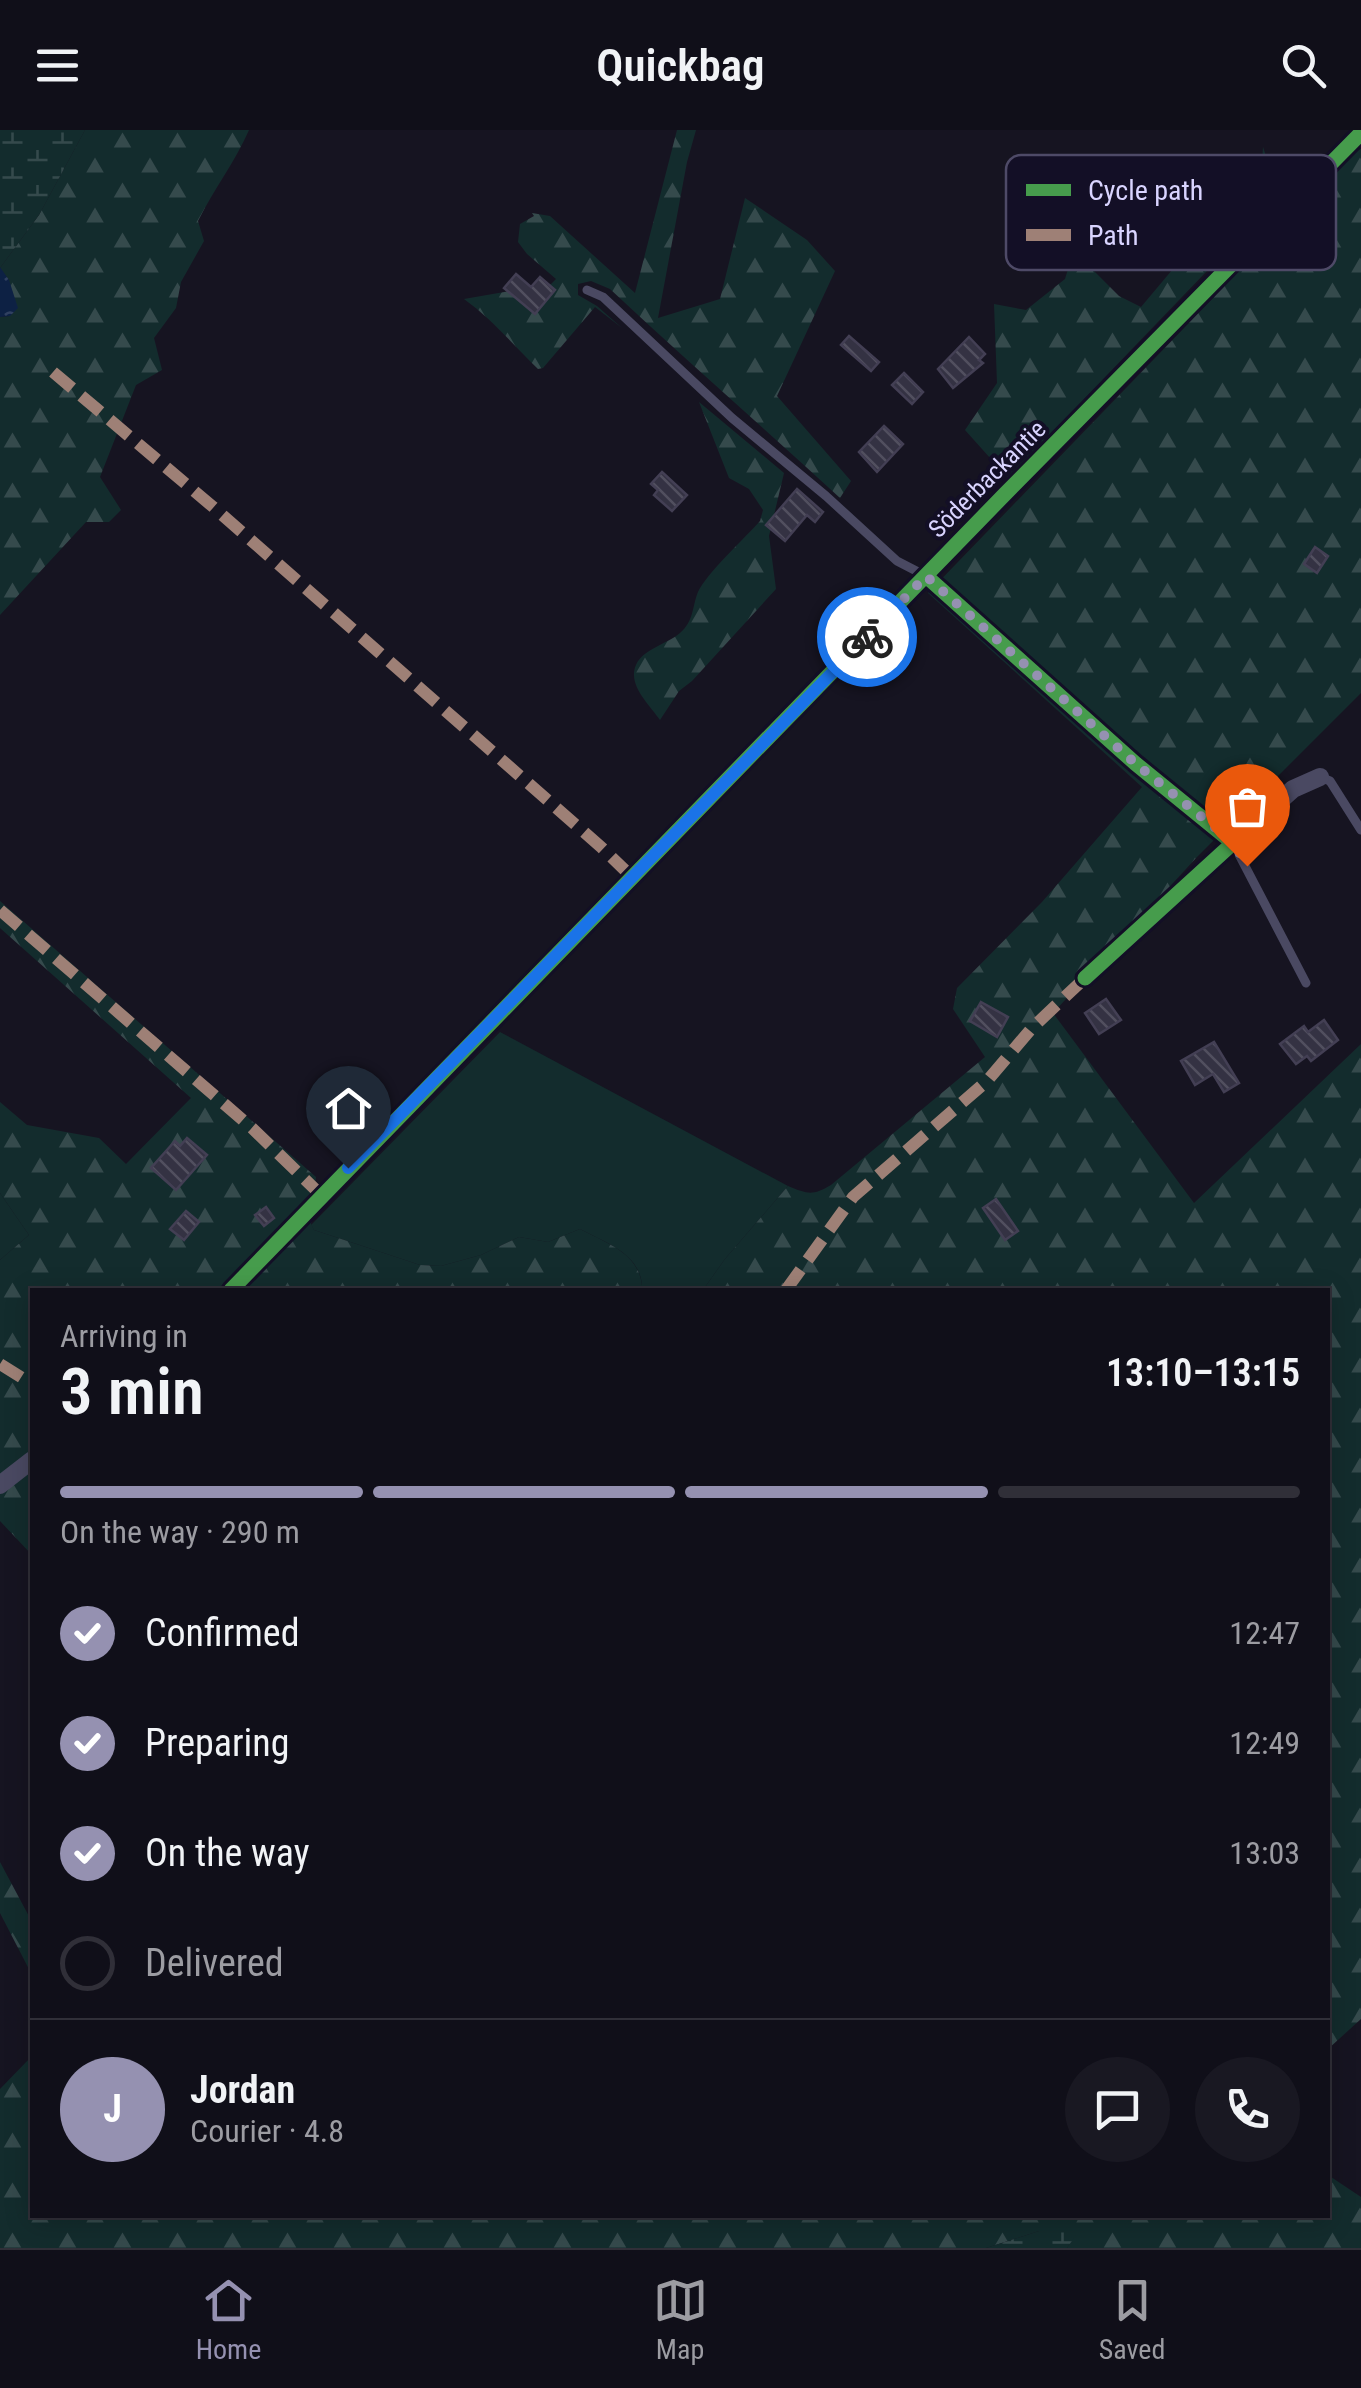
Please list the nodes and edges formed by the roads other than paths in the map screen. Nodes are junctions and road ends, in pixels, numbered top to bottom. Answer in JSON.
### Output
{"nodes":[{"id":1,"x":1361,"y":133,"type":"edge"},
{"id":2,"x":1336,"y":158,"type":"edge"},
{"id":3,"x":1226,"y":270,"type":"edge"},
{"id":4,"x":586,"y":290,"type":"dead end"},
{"id":5,"x":926,"y":576,"type":"junction"},
{"id":6,"x":1320,"y":777,"type":"joint"},
{"id":7,"x":1361,"y":830,"type":"edge"},
{"id":8,"x":1233,"y":842,"type":"junction"},
{"id":9,"x":1085,"y":978,"type":"dead end"},
{"id":10,"x":1306,"y":983,"type":"dead end"},
{"id":11,"x":233,"y":1288,"type":"edge"},
{"id":12,"x":30,"y":1462,"type":"edge"},
{"id":13,"x":0,"y":1485,"type":"edge"}],
"edges":[{"from":1,"to":2,"type":"street","name":"Söderbackantie"},
{"from":3,"to":5,"type":"street","name":"Söderbackantie"},
{"from":4,"to":5,"type":"lane"},
{"from":5,"to":8,"type":"street"},
{"from":5,"to":11,"type":"street","name":"Söderbackantie"},
{"from":6,"to":7,"type":"lane"},
{"from":6,"to":8,"type":"street"},
{"from":8,"to":9,"type":"street"},
{"from":8,"to":10,"type":"lane"},
{"from":12,"to":13,"type":"street"}]}
